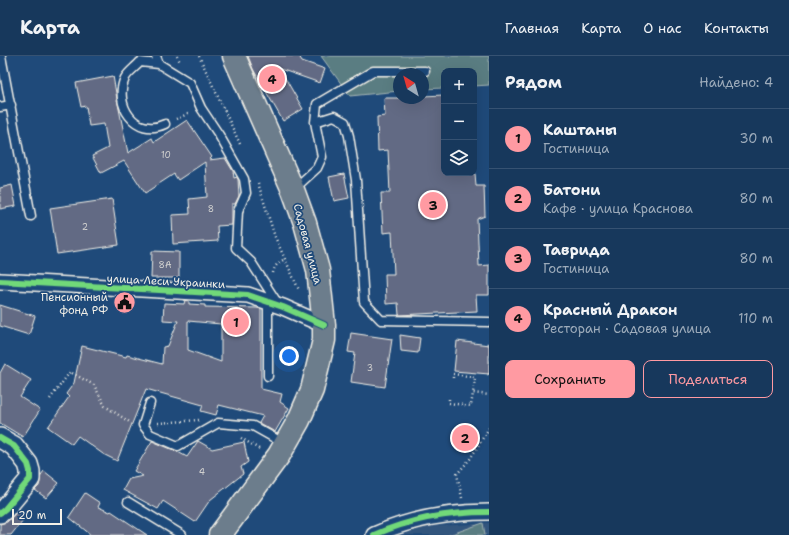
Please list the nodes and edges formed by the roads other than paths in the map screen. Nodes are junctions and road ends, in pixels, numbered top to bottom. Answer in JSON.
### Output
{"nodes":[{"id":1,"x":1,"y":56,"type":"edge"},
{"id":2,"x":156,"y":56,"type":"edge"},
{"id":3,"x":234,"y":56,"type":"edge"},
{"id":4,"x":159,"y":64,"type":"junction"},
{"id":5,"x":393,"y":71,"type":"edge"},
{"id":6,"x":11,"y":105,"type":"junction"},
{"id":7,"x":0,"y":107,"type":"edge"},
{"id":8,"x":315,"y":122,"type":"junction"},
{"id":9,"x":165,"y":124,"type":"road end"},
{"id":10,"x":294,"y":190,"type":"junction"},
{"id":11,"x":32,"y":216,"type":"dead end"},
{"id":12,"x":0,"y":281,"type":"edge"},
{"id":13,"x":274,"y":304,"type":"junction"},
{"id":14,"x":489,"y":322,"type":"edge"},
{"id":15,"x":324,"y":325,"type":"junction"},
{"id":16,"x":268,"y":376,"type":"dead end"},
{"id":17,"x":150,"y":403,"type":"dead end"},
{"id":18,"x":0,"y":438,"type":"edge"},
{"id":19,"x":286,"y":444,"type":"junction"},
{"id":20,"x":128,"y":502,"type":"dead end"},
{"id":21,"x":489,"y":512,"type":"edge"},
{"id":22,"x":0,"y":513,"type":"edge"},
{"id":23,"x":182,"y":535,"type":"edge"},
{"id":24,"x":220,"y":535,"type":"edge"},
{"id":25,"x":374,"y":535,"type":"edge"}],
"edges":[{"from":1,"to":6,"type":"lane"},
{"from":2,"to":4,"type":"lane"},
{"from":3,"to":10,"type":"main road","name":"Садовая улица"},
{"from":4,"to":9,"type":"lane"},
{"from":4,"to":13,"type":"lane"},
{"from":5,"to":8,"type":"lane"},
{"from":6,"to":7,"type":"lane"},
{"from":6,"to":11,"type":"lane"},
{"from":8,"to":10,"type":"lane"},
{"from":8,"to":14,"type":"lane"},
{"from":10,"to":15,"type":"main road","name":"Садовая улица"},
{"from":12,"to":13,"type":"street","name":"улица Леси Украинки"},
{"from":13,"to":15,"type":"street","name":"улица Леси Украинки"},
{"from":13,"to":16,"type":"lane"},
{"from":15,"to":19,"type":"main road","name":"Садовая улица"},
{"from":17,"to":19,"type":"lane"},
{"from":18,"to":22,"type":"street"},
{"from":19,"to":24,"type":"main road","name":"Садовая улица"},
{"from":20,"to":23,"type":"lane"},
{"from":21,"to":25,"type":"street"}]}
